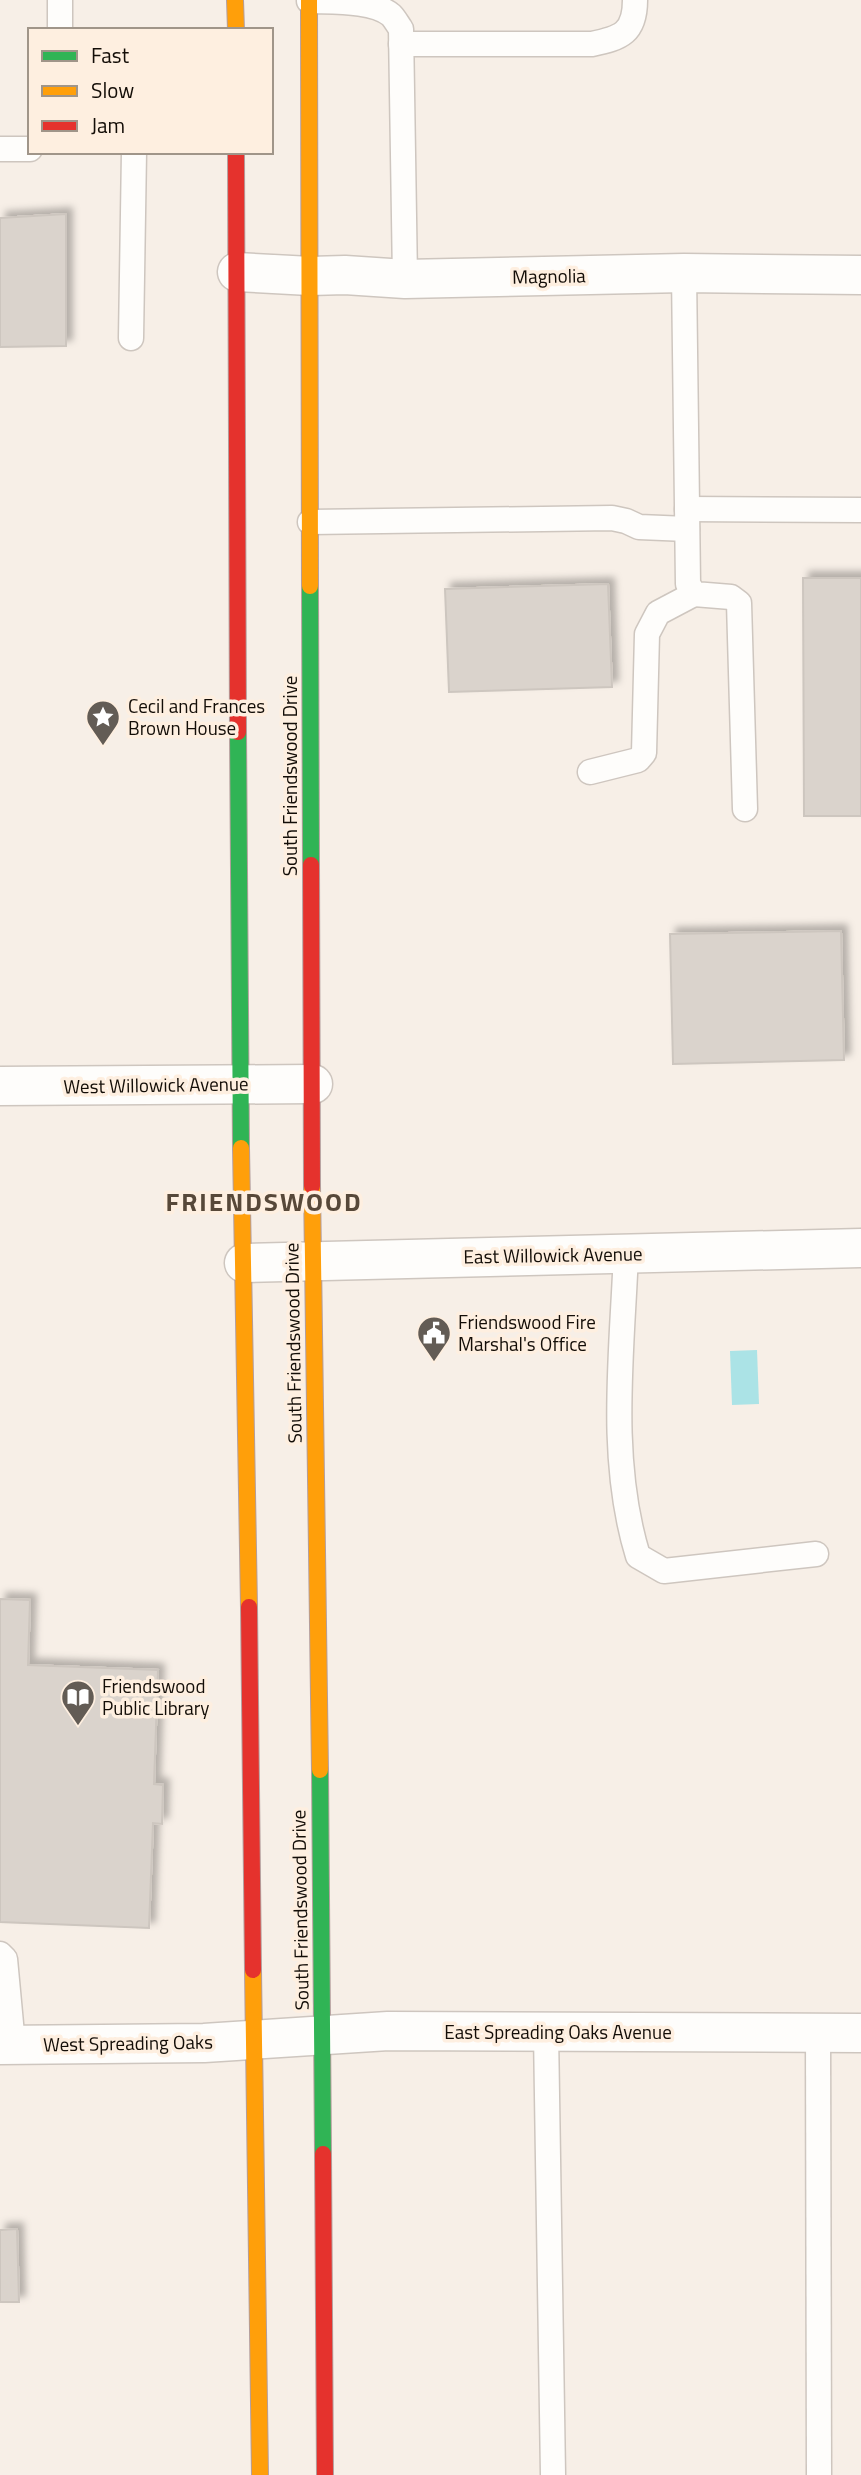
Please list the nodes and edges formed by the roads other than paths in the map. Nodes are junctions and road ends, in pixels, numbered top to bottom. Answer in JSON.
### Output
{"nodes":[{"id":1,"x":60,"y":0,"type":"edge"},
{"id":2,"x":236,"y":0,"type":"edge"},
{"id":3,"x":635,"y":0,"type":"edge"},
{"id":4,"x":309,"y":1,"type":"edge"},
{"id":5,"x":60,"y":28,"type":"edge"},
{"id":6,"x":236,"y":28,"type":"edge"},
{"id":7,"x":401,"y":44,"type":"junction"},
{"id":8,"x":0,"y":149,"type":"edge"},
{"id":9,"x":28,"y":149,"type":"edge"},
{"id":10,"x":134,"y":154,"type":"edge"},
{"id":11,"x":236,"y":154,"type":"edge"},
{"id":12,"x":237,"y":272,"type":"junction"},
{"id":13,"x":684,"y":273,"type":"junction"},
{"id":14,"x":861,"y":275,"type":"edge"},
{"id":15,"x":310,"y":276,"type":"junction"},
{"id":16,"x":405,"y":279,"type":"junction"},
{"id":17,"x":131,"y":338,"type":"dead end"},
{"id":18,"x":861,"y":510,"type":"edge"},
{"id":19,"x":687,"y":519,"type":"junction"},
{"id":20,"x":310,"y":522,"type":"junction"},
{"id":21,"x":694,"y":594,"type":"junction"},
{"id":22,"x":590,"y":772,"type":"dead end"},
{"id":23,"x":745,"y":809,"type":"dead end"},
{"id":24,"x":239,"y":1083,"type":"junction"},
{"id":25,"x":313,"y":1084,"type":"junction"},
{"id":26,"x":0,"y":1086,"type":"edge"},
{"id":27,"x":861,"y":1248,"type":"edge"},
{"id":28,"x":626,"y":1253,"type":"junction"},
{"id":29,"x":312,"y":1261,"type":"junction"},
{"id":30,"x":244,"y":1263,"type":"junction"},
{"id":31,"x":816,"y":1554,"type":"dead end"},
{"id":32,"x":0,"y":1954,"type":"edge"},
{"id":33,"x":546,"y":2032,"type":"junction"},
{"id":34,"x":818,"y":2033,"type":"junction"},
{"id":35,"x":861,"y":2033,"type":"edge"},
{"id":36,"x":323,"y":2035,"type":"junction"},
{"id":37,"x":255,"y":2038,"type":"junction"},
{"id":38,"x":7,"y":2045,"type":"edge"},
{"id":39,"x":260,"y":2475,"type":"edge"},
{"id":40,"x":325,"y":2475,"type":"edge"},
{"id":41,"x":553,"y":2475,"type":"edge"},
{"id":42,"x":819,"y":2475,"type":"edge"}],
"edges":[{"from":1,"to":5,"type":"lane"},
{"from":2,"to":6,"type":"main road"},
{"from":3,"to":7,"type":"lane"},
{"from":4,"to":7,"type":"lane"},
{"from":4,"to":15,"type":"main road","name":"South Friendswood Drive"},
{"from":7,"to":16,"type":"lane"},
{"from":8,"to":9,"type":"lane"},
{"from":10,"to":17,"type":"lane"},
{"from":11,"to":12,"type":"main road"},
{"from":12,"to":15,"type":"street","name":"Magnolia"},
{"from":12,"to":24,"type":"main road"},
{"from":13,"to":14,"type":"street","name":"Magnolia"},
{"from":13,"to":16,"type":"street","name":"Magnolia"},
{"from":13,"to":19,"type":"lane"},
{"from":15,"to":16,"type":"street","name":"Magnolia"},
{"from":15,"to":20,"type":"main road","name":"South Friendswood Drive"},
{"from":18,"to":19,"type":"lane"},
{"from":19,"to":20,"type":"lane"},
{"from":19,"to":21,"type":"lane"},
{"from":20,"to":25,"type":"main road","name":"South Friendswood Drive"},
{"from":21,"to":22,"type":"lane"},
{"from":21,"to":23,"type":"lane"},
{"from":24,"to":25,"type":"street","name":"West Willowick Avenue"},
{"from":24,"to":26,"type":"street","name":"West Willowick Avenue"},
{"from":24,"to":30,"type":"main road"},
{"from":25,"to":29,"type":"main road","name":"South Friendswood Drive"},
{"from":27,"to":28,"type":"street","name":"East Willowick Avenue"},
{"from":28,"to":29,"type":"street","name":"East Willowick Avenue"},
{"from":28,"to":31,"type":"lane"},
{"from":29,"to":30,"type":"street","name":"East Willowick Avenue"},
{"from":29,"to":36,"type":"main road","name":"South Friendswood Drive"},
{"from":30,"to":37,"type":"main road"},
{"from":32,"to":38,"type":"lane"},
{"from":33,"to":34,"type":"street","name":"East Spreading Oaks Avenue"},
{"from":33,"to":36,"type":"street","name":"East Spreading Oaks Avenue"},
{"from":33,"to":41,"type":"lane"},
{"from":34,"to":35,"type":"street","name":"East Spreading Oaks Avenue"},
{"from":34,"to":42,"type":"lane"},
{"from":36,"to":37,"type":"street","name":"East Spreading Oaks Avenue"},
{"from":36,"to":40,"type":"main road","name":"South Friendswood Drive"},
{"from":37,"to":38,"type":"street","name":"West Spreading Oaks"},
{"from":37,"to":39,"type":"main road"}]}
